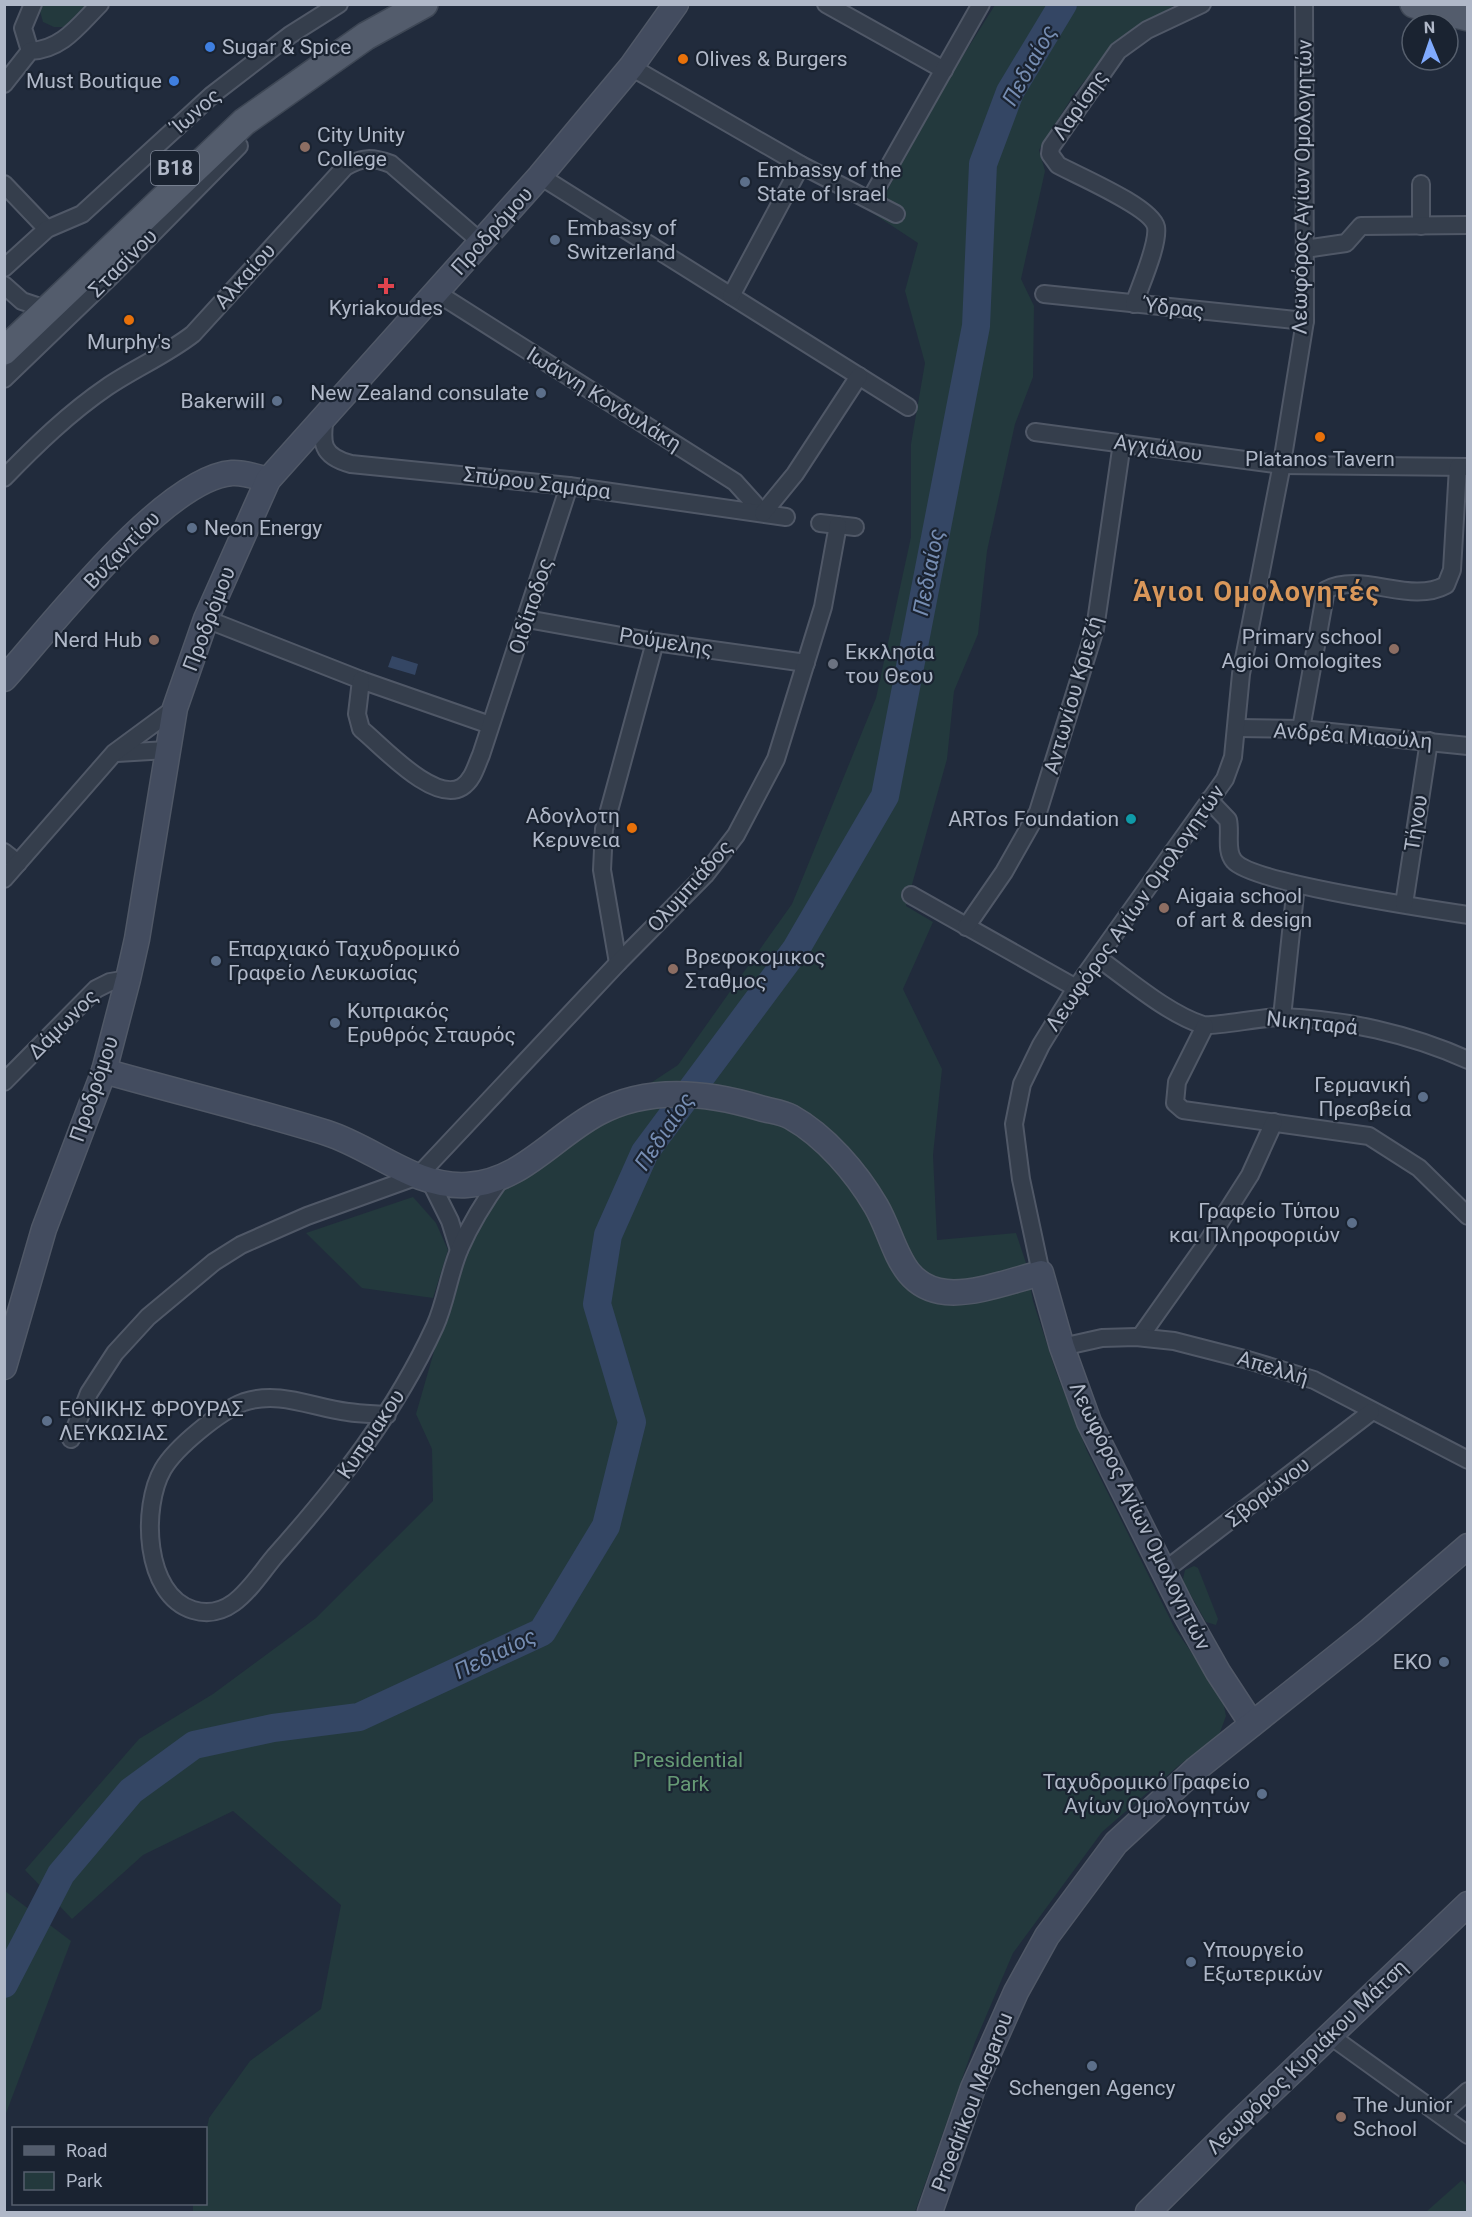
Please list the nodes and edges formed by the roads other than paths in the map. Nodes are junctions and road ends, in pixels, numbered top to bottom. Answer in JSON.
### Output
{"nodes":[{"id":1,"x":33,"y":4,"type":"edge"},
{"id":2,"x":100,"y":4,"type":"edge"},
{"id":3,"x":339,"y":4,"type":"edge"},
{"id":4,"x":396,"y":4,"type":"edge"},
{"id":5,"x":424,"y":4,"type":"edge"},
{"id":6,"x":676,"y":4,"type":"edge"},
{"id":7,"x":826,"y":4,"type":"edge"},
{"id":8,"x":981,"y":4,"type":"edge"},
{"id":9,"x":1202,"y":4,"type":"edge"},
{"id":10,"x":1304,"y":4,"type":"edge"},
{"id":11,"x":1414,"y":4,"type":"edge"},
{"id":12,"x":1467,"y":17,"type":"edge"},
{"id":13,"x":30,"y":51,"type":"junction"},
{"id":14,"x":631,"y":67,"type":"junction"},
{"id":15,"x":944,"y":70,"type":"junction"},
{"id":16,"x":4,"y":84,"type":"edge"},
{"id":17,"x":239,"y":146,"type":"dead end"},
{"id":18,"x":801,"y":165,"type":"junction"},
{"id":19,"x":540,"y":176,"type":"junction"},
{"id":20,"x":4,"y":184,"type":"edge"},
{"id":21,"x":1421,"y":184,"type":"dead end"},
{"id":22,"x":870,"y":200,"type":"junction"},
{"id":23,"x":896,"y":214,"type":"dead end"},
{"id":24,"x":1467,"y":225,"type":"edge"},
{"id":25,"x":1421,"y":226,"type":"junction"},
{"id":26,"x":47,"y":229,"type":"junction"},
{"id":27,"x":481,"y":242,"type":"junction"},
{"id":28,"x":1305,"y":249,"type":"junction"},
{"id":29,"x":4,"y":268,"type":"edge"},
{"id":30,"x":4,"y":285,"type":"edge"},
{"id":31,"x":437,"y":293,"type":"junction"},
{"id":32,"x":1044,"y":294,"type":"dead end"},
{"id":33,"x":731,"y":296,"type":"junction"},
{"id":34,"x":1134,"y":303,"type":"junction"},
{"id":35,"x":37,"y":306,"type":"junction"},
{"id":36,"x":1305,"y":321,"type":"junction"},
{"id":37,"x":4,"y":339,"type":"edge"},
{"id":38,"x":4,"y":351,"type":"edge"},
{"id":39,"x":859,"y":376,"type":"junction"},
{"id":40,"x":4,"y":379,"type":"edge"},
{"id":41,"x":908,"y":407,"type":"dead end"},
{"id":42,"x":325,"y":415,"type":"junction"},
{"id":43,"x":1035,"y":432,"type":"dead end"},
{"id":44,"x":1122,"y":442,"type":"junction"},
{"id":45,"x":1282,"y":465,"type":"junction"},
{"id":46,"x":1463,"y":467,"type":"edge"},
{"id":47,"x":4,"y":478,"type":"edge"},
{"id":48,"x":268,"y":480,"type":"junction"},
{"id":49,"x":570,"y":486,"type":"junction"},
{"id":50,"x":763,"y":513,"type":"junction"},
{"id":51,"x":786,"y":517,"type":"dead end"},
{"id":52,"x":820,"y":523,"type":"dead end"},
{"id":53,"x":838,"y":525,"type":"junction"},
{"id":54,"x":855,"y":527,"type":"dead end"},
{"id":55,"x":206,"y":619,"type":"junction"},
{"id":56,"x":527,"y":619,"type":"junction"},
{"id":57,"x":655,"y":642,"type":"junction"},
{"id":58,"x":806,"y":663,"type":"junction"},
{"id":59,"x":4,"y":679,"type":"edge"},
{"id":60,"x":361,"y":680,"type":"junction"},
{"id":61,"x":175,"y":708,"type":"junction"},
{"id":62,"x":490,"y":724,"type":"junction"},
{"id":63,"x":1238,"y":728,"type":"junction"},
{"id":64,"x":1301,"y":729,"type":"junction"},
{"id":65,"x":1429,"y":741,"type":"junction"},
{"id":66,"x":1467,"y":746,"type":"edge"},
{"id":67,"x":167,"y":750,"type":"junction"},
{"id":68,"x":114,"y":753,"type":"junction"},
{"id":69,"x":1209,"y":800,"type":"junction"},
{"id":70,"x":4,"y":852,"type":"edge"},
{"id":71,"x":18,"y":863,"type":"junction"},
{"id":72,"x":4,"y":879,"type":"edge"},
{"id":73,"x":1296,"y":885,"type":"junction"},
{"id":74,"x":911,"y":896,"type":"dead end"},
{"id":75,"x":1404,"y":904,"type":"junction"},
{"id":76,"x":1467,"y":915,"type":"edge"},
{"id":77,"x":966,"y":927,"type":"junction"},
{"id":78,"x":1098,"y":958,"type":"junction"},
{"id":79,"x":618,"y":963,"type":"junction"},
{"id":80,"x":128,"y":979,"type":"junction"},
{"id":81,"x":1076,"y":988,"type":"junction"},
{"id":82,"x":1282,"y":1017,"type":"junction"},
{"id":83,"x":1205,"y":1026,"type":"junction"},
{"id":84,"x":1467,"y":1060,"type":"edge"},
{"id":85,"x":104,"y":1071,"type":"junction"},
{"id":86,"x":4,"y":1082,"type":"edge"},
{"id":87,"x":1274,"y":1122,"type":"junction"},
{"id":88,"x":502,"y":1177,"type":"junction"},
{"id":89,"x":424,"y":1178,"type":"junction"},
{"id":90,"x":1467,"y":1216,"type":"edge"},
{"id":91,"x":459,"y":1250,"type":"junction"},
{"id":92,"x":1041,"y":1273,"type":"junction"},
{"id":93,"x":1140,"y":1337,"type":"junction"},
{"id":94,"x":1062,"y":1347,"type":"junction"},
{"id":95,"x":4,"y":1367,"type":"edge"},
{"id":96,"x":1371,"y":1412,"type":"junction"},
{"id":97,"x":387,"y":1415,"type":"junction"},
{"id":98,"x":71,"y":1439,"type":"dead end"},
{"id":99,"x":1467,"y":1460,"type":"edge"},
{"id":100,"x":1467,"y":1546,"type":"edge"},
{"id":101,"x":1164,"y":1571,"type":"junction"},
{"id":102,"x":1252,"y":1724,"type":"junction"},
{"id":103,"x":1467,"y":1904,"type":"edge"},
{"id":104,"x":1329,"y":2035,"type":"junction"},
{"id":105,"x":1467,"y":2091,"type":"edge"},
{"id":106,"x":1441,"y":2115,"type":"junction"},
{"id":107,"x":1467,"y":2135,"type":"edge"},
{"id":108,"x":930,"y":2212,"type":"edge"},
{"id":109,"x":1148,"y":2212,"type":"edge"}],
"edges":[{"from":1,"to":13,"type":"street"},
{"from":2,"to":13,"type":"street"},
{"from":3,"to":26,"type":"street","name":"Ίωνος"},
{"from":4,"to":35,"type":"main road","number":"B18"},
{"from":5,"to":38,"type":"main road","number":"B18"},
{"from":6,"to":14,"type":"main road","name":"Προδρόμου"},
{"from":7,"to":15,"type":"street"},
{"from":8,"to":15,"type":"street"},
{"from":9,"to":34,"type":"street","name":"Λαρίσης"},
{"from":10,"to":28,"type":"street","name":"Λεωφόρος Αγίων Ομολογητών"},
{"from":11,"to":12,"type":"main road"},
{"from":13,"to":16,"type":"street"},
{"from":14,"to":18,"type":"street"},
{"from":14,"to":19,"type":"main road","name":"Προδρόμου"},
{"from":15,"to":22,"type":"street"},
{"from":17,"to":40,"type":"street","name":"Στασίνου"},
{"from":18,"to":22,"type":"street"},
{"from":18,"to":33,"type":"street"},
{"from":19,"to":27,"type":"main road","name":"Προδρόμου"},
{"from":19,"to":33,"type":"street"},
{"from":20,"to":26,"type":"street"},
{"from":21,"to":25,"type":"street"},
{"from":22,"to":23,"type":"street"},
{"from":24,"to":25,"type":"street"},
{"from":25,"to":28,"type":"street"},
{"from":26,"to":29,"type":"street","name":"Ίωνος"},
{"from":27,"to":31,"type":"main road","name":"Προδρόμου"},
{"from":27,"to":47,"type":"street","name":"Αλκαίου"},
{"from":28,"to":36,"type":"street","name":"Λεωφόρος Αγίων Ομολογητών"},
{"from":30,"to":35,"type":"street"},
{"from":31,"to":42,"type":"main road","name":"Προδρόμου"},
{"from":31,"to":50,"type":"street","name":"Ιωάννη Κονδυλάκη"},
{"from":32,"to":34,"type":"street","name":"Ύδρας"},
{"from":33,"to":39,"type":"street"},
{"from":34,"to":36,"type":"street","name":"Ύδρας"},
{"from":35,"to":37,"type":"main road","number":"B18"},
{"from":36,"to":45,"type":"street","name":"Λεωφόρος Αγίων Ομολογητών"},
{"from":39,"to":41,"type":"street"},
{"from":39,"to":50,"type":"street"},
{"from":42,"to":48,"type":"main road","name":"Προδρόμου"},
{"from":42,"to":49,"type":"street","name":"Σπύρου Σαμάρα"},
{"from":43,"to":44,"type":"street","name":"Αγχιάλου"},
{"from":44,"to":45,"type":"street","name":"Αγχιάλου"},
{"from":44,"to":77,"type":"street","name":"Αντωνίου Κριεζή"},
{"from":45,"to":46,"type":"street","name":"Αγχιάλου"},
{"from":45,"to":63,"type":"street","name":"Λεωφόρος Αγίων Ομολογητών"},
{"from":46,"to":64,"type":"street"},
{"from":48,"to":55,"type":"main road","name":"Προδρόμου"},
{"from":48,"to":59,"type":"main road","name":"Βυζαντίου"},
{"from":49,"to":50,"type":"street","name":"Σπύρου Σαμάρα"},
{"from":49,"to":56,"type":"street","name":"Οιδίποδος"},
{"from":50,"to":51,"type":"street","name":"Σπύρου Σαμάρα"},
{"from":52,"to":53,"type":"street"},
{"from":53,"to":54,"type":"street"},
{"from":53,"to":58,"type":"street","name":"Ολυμπιάδος"},
{"from":55,"to":60,"type":"street"},
{"from":55,"to":61,"type":"main road","name":"Προδρόμου"},
{"from":56,"to":57,"type":"street","name":"Ρούμελης"},
{"from":56,"to":62,"type":"street","name":"Οιδίποδος"},
{"from":57,"to":58,"type":"street","name":"Ρούμελης"},
{"from":57,"to":79,"type":"street"},
{"from":58,"to":79,"type":"street","name":"Ολυμπιάδος"},
{"from":60,"to":62,"type":"street"},
{"from":60,"to":62,"type":"street","name":"Οιδίποδος"},
{"from":61,"to":67,"type":"main road","name":"Προδρόμου"},
{"from":61,"to":68,"type":"street"},
{"from":63,"to":64,"type":"street","name":"Ανδρέα Μιαούλη"},
{"from":63,"to":69,"type":"street","name":"Λεωφόρος Αγίων Ομολογητών"},
{"from":64,"to":65,"type":"street","name":"Ανδρέα Μιαούλη"},
{"from":65,"to":66,"type":"street","name":"Ανδρέα Μιαούλη"},
{"from":65,"to":75,"type":"street","name":"Τήνου"},
{"from":67,"to":68,"type":"street"},
{"from":67,"to":80,"type":"main road","name":"Προδρόμου"},
{"from":68,"to":71,"type":"street"},
{"from":69,"to":73,"type":"street"},
{"from":69,"to":78,"type":"street","name":"Λεωφόρος Αγίων Ομολογητών"},
{"from":70,"to":71,"type":"street"},
{"from":71,"to":72,"type":"street"},
{"from":73,"to":75,"type":"street"},
{"from":73,"to":82,"type":"street"},
{"from":74,"to":77,"type":"street"},
{"from":75,"to":76,"type":"street"},
{"from":77,"to":81,"type":"street"},
{"from":78,"to":81,"type":"street","name":"Λεωφόρος Αγίων Ομολογητών"},
{"from":78,"to":83,"type":"street"},
{"from":79,"to":89,"type":"street","name":"Ολυμπιάδος"},
{"from":80,"to":85,"type":"main road","name":"Προδρόμου"},
{"from":80,"to":86,"type":"street","name":"Δάμωνος"},
{"from":81,"to":92,"type":"street","name":"Λεωφόρος Αγίων Ομολογητών"},
{"from":82,"to":83,"type":"street","name":"Νικηταρά"},
{"from":82,"to":84,"type":"street","name":"Νικηταρά"},
{"from":83,"to":87,"type":"street"},
{"from":85,"to":89,"type":"main road"},
{"from":85,"to":95,"type":"main road","name":"Προδρόμου"},
{"from":87,"to":90,"type":"street"},
{"from":87,"to":93,"type":"street"},
{"from":88,"to":89,"type":"main road"},
{"from":88,"to":91,"type":"street","name":"Κυπριακου"},
{"from":88,"to":92,"type":"main road"},
{"from":89,"to":91,"type":"street"},
{"from":89,"to":98,"type":"street"},
{"from":91,"to":97,"type":"street","name":"Κυπριακου"},
{"from":92,"to":94,"type":"main road","name":"Λεωφόρος Αγίων Ομολογητών"},
{"from":93,"to":94,"type":"street","name":"Απελλή"},
{"from":93,"to":96,"type":"street","name":"Απελλή"},
{"from":94,"to":101,"type":"main road","name":"Λεωφόρος Αγίων Ομολογητών"},
{"from":96,"to":99,"type":"street","name":"Απελλή"},
{"from":96,"to":101,"type":"street","name":"Σβορώνου"},
{"from":97,"to":97,"type":"street","name":"Κυπριακου"},
{"from":100,"to":102,"type":"main road","name":"Proedrikou Megarou"},
{"from":101,"to":102,"type":"main road","name":"Λεωφόρος Αγίων Ομολογητών"},
{"from":102,"to":108,"type":"main road","name":"Proedrikou Megarou"},
{"from":103,"to":104,"type":"main road","name":"Λεωφόρος Κυριάκου Μάτση"},
{"from":104,"to":106,"type":"street"},
{"from":104,"to":109,"type":"main road","name":"Λεωφόρος Κυριάκου Μάτση"},
{"from":105,"to":106,"type":"street"},
{"from":106,"to":107,"type":"street"}]}
